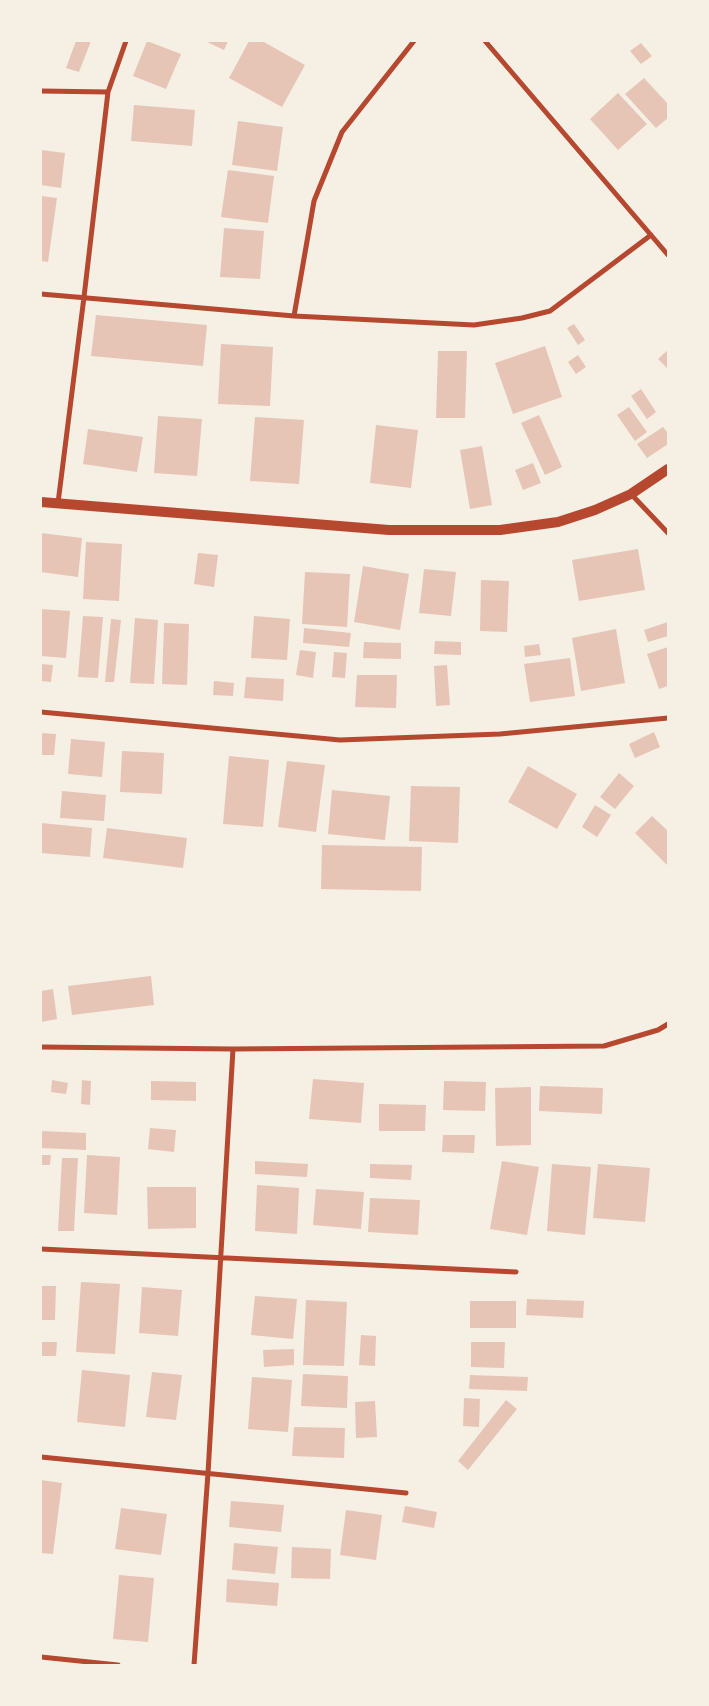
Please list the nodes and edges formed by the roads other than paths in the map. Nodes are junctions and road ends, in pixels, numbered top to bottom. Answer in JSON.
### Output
{"nodes":[{"id":1,"x":126,"y":41,"type":"edge"},
{"id":2,"x":414,"y":41,"type":"edge"},
{"id":3,"x":485,"y":41,"type":"edge"},
{"id":4,"x":41,"y":91,"type":"edge"},
{"id":5,"x":108,"y":92,"type":"junction"},
{"id":6,"x":651,"y":235,"type":"junction"},
{"id":7,"x":668,"y":255,"type":"edge"},
{"id":8,"x":41,"y":294,"type":"edge"},
{"id":9,"x":84,"y":297,"type":"junction"},
{"id":10,"x":294,"y":316,"type":"junction"},
{"id":11,"x":668,"y":469,"type":"edge"},
{"id":12,"x":631,"y":494,"type":"junction"},
{"id":13,"x":41,"y":502,"type":"edge"},
{"id":14,"x":58,"y":504,"type":"junction"},
{"id":15,"x":668,"y":533,"type":"edge"},
{"id":16,"x":41,"y":712,"type":"edge"},
{"id":17,"x":668,"y":718,"type":"edge"},
{"id":18,"x":668,"y":1024,"type":"edge"},
{"id":19,"x":41,"y":1047,"type":"edge"},
{"id":20,"x":233,"y":1049,"type":"junction"},
{"id":21,"x":41,"y":1249,"type":"edge"},
{"id":22,"x":220,"y":1258,"type":"junction"},
{"id":23,"x":516,"y":1272,"type":"dead end"},
{"id":24,"x":41,"y":1457,"type":"edge"},
{"id":25,"x":208,"y":1473,"type":"junction"},
{"id":26,"x":406,"y":1493,"type":"dead end"},
{"id":27,"x":41,"y":1657,"type":"edge"},
{"id":28,"x":118,"y":1665,"type":"edge"},
{"id":29,"x":194,"y":1665,"type":"edge"}],
"edges":[{"from":1,"to":5,"type":"street"},
{"from":2,"to":10,"type":"street"},
{"from":3,"to":6,"type":"street"},
{"from":4,"to":5,"type":"street"},
{"from":5,"to":9,"type":"street"},
{"from":6,"to":7,"type":"street"},
{"from":6,"to":10,"type":"street"},
{"from":8,"to":9,"type":"street"},
{"from":9,"to":10,"type":"street"},
{"from":9,"to":14,"type":"street"},
{"from":11,"to":12,"type":"main road"},
{"from":12,"to":14,"type":"main road"},
{"from":12,"to":15,"type":"street"},
{"from":13,"to":14,"type":"main road"},
{"from":16,"to":17,"type":"street"},
{"from":18,"to":20,"type":"street"},
{"from":19,"to":20,"type":"street"},
{"from":20,"to":22,"type":"street"},
{"from":21,"to":22,"type":"street"},
{"from":22,"to":23,"type":"street"},
{"from":22,"to":25,"type":"street"},
{"from":24,"to":25,"type":"street"},
{"from":25,"to":26,"type":"street"},
{"from":25,"to":29,"type":"street"},
{"from":27,"to":28,"type":"street"}]}
